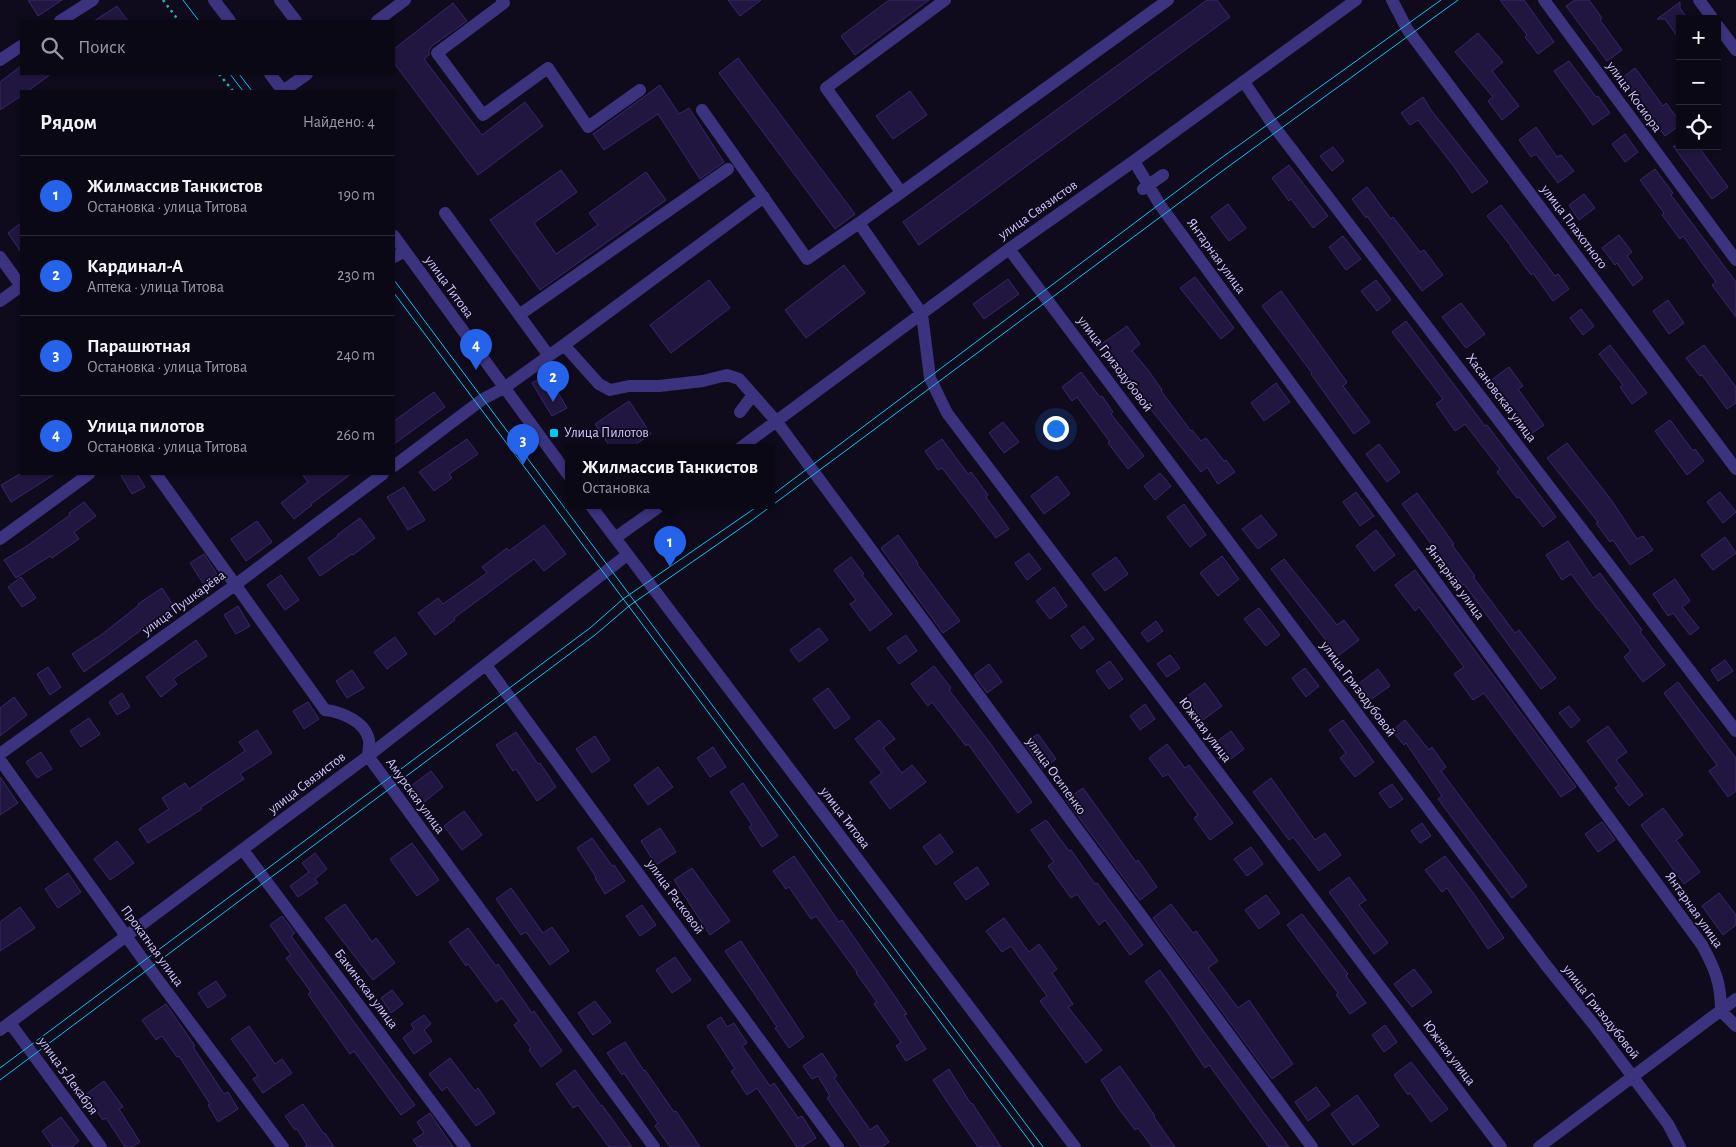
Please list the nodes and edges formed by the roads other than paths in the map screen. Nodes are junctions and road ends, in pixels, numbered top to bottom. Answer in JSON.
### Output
{"nodes":[{"id":1,"x":93,"y":0,"type":"edge"},
{"id":2,"x":214,"y":0,"type":"edge"},
{"id":3,"x":280,"y":0,"type":"edge"},
{"id":4,"x":405,"y":0,"type":"edge"},
{"id":5,"x":502,"y":0,"type":"edge"},
{"id":6,"x":945,"y":0,"type":"edge"},
{"id":7,"x":1168,"y":0,"type":"edge"},
{"id":8,"x":1356,"y":0,"type":"edge"},
{"id":9,"x":1392,"y":0,"type":"edge"},
{"id":10,"x":1544,"y":0,"type":"edge"},
{"id":11,"x":1699,"y":0,"type":"edge"},
{"id":12,"x":1710,"y":15,"type":"edge"},
{"id":13,"x":62,"y":20,"type":"edge"},
{"id":14,"x":229,"y":20,"type":"edge"},
{"id":15,"x":295,"y":20,"type":"edge"},
{"id":16,"x":377,"y":20,"type":"edge"},
{"id":17,"x":1721,"y":30,"type":"edge"},
{"id":18,"x":20,"y":47,"type":"edge"},
{"id":19,"x":1736,"y":50,"type":"edge"},
{"id":20,"x":0,"y":60,"type":"edge"},
{"id":21,"x":271,"y":75,"type":"edge"},
{"id":22,"x":306,"y":75,"type":"edge"},
{"id":23,"x":1244,"y":82,"type":"junction"},
{"id":24,"x":282,"y":90,"type":"edge"},
{"id":25,"x":284,"y":90,"type":"edge"},
{"id":26,"x":640,"y":90,"type":"dead end"},
{"id":27,"x":702,"y":110,"type":"dead end"},
{"id":28,"x":1134,"y":161,"type":"junction"},
{"id":29,"x":728,"y":169,"type":"dead end"},
{"id":30,"x":1163,"y":175,"type":"dead end"},
{"id":31,"x":1145,"y":187,"type":"junction"},
{"id":32,"x":901,"y":192,"type":"junction"},
{"id":33,"x":764,"y":197,"type":"junction"},
{"id":34,"x":445,"y":213,"type":"dead end"},
{"id":35,"x":859,"y":223,"type":"junction"},
{"id":36,"x":395,"y":240,"type":"edge"},
{"id":37,"x":1009,"y":249,"type":"junction"},
{"id":38,"x":399,"y":254,"type":"edge"},
{"id":39,"x":0,"y":257,"type":"edge"},
{"id":40,"x":1736,"y":260,"type":"edge"},
{"id":41,"x":20,"y":285,"type":"edge"},
{"id":42,"x":20,"y":287,"type":"edge"},
{"id":43,"x":0,"y":301,"type":"edge"},
{"id":44,"x":922,"y":314,"type":"junction"},
{"id":45,"x":519,"y":315,"type":"junction"},
{"id":46,"x":564,"y":345,"type":"junction"},
{"id":47,"x":549,"y":356,"type":"junction"},
{"id":48,"x":504,"y":388,"type":"junction"},
{"id":49,"x":752,"y":396,"type":"junction"},
{"id":50,"x":740,"y":412,"type":"dead end"},
{"id":51,"x":777,"y":422,"type":"junction"},
{"id":52,"x":746,"y":444,"type":"edge"},
{"id":53,"x":395,"y":465,"type":"edge"},
{"id":54,"x":1736,"y":468,"type":"edge"},
{"id":55,"x":565,"y":471,"type":"edge"},
{"id":56,"x":88,"y":475,"type":"edge"},
{"id":57,"x":157,"y":475,"type":"edge"},
{"id":58,"x":382,"y":475,"type":"edge"},
{"id":59,"x":593,"y":509,"type":"edge"},
{"id":60,"x":656,"y":509,"type":"edge"},
{"id":61,"x":615,"y":538,"type":"junction"},
{"id":62,"x":0,"y":539,"type":"edge"},
{"id":63,"x":627,"y":555,"type":"junction"},
{"id":64,"x":235,"y":585,"type":"junction"},
{"id":65,"x":486,"y":665,"type":"junction"},
{"id":66,"x":1736,"y":731,"type":"edge"},
{"id":67,"x":0,"y":754,"type":"edge"},
{"id":68,"x":368,"y":756,"type":"junction"},
{"id":69,"x":0,"y":760,"type":"edge"},
{"id":70,"x":243,"y":850,"type":"junction"},
{"id":71,"x":126,"y":936,"type":"junction"},
{"id":72,"x":1736,"y":999,"type":"edge"},
{"id":73,"x":1721,"y":1011,"type":"junction"},
{"id":74,"x":5,"y":1026,"type":"edge"},
{"id":75,"x":1736,"y":1026,"type":"edge"},
{"id":76,"x":1633,"y":1078,"type":"junction"},
{"id":77,"x":101,"y":1147,"type":"edge"},
{"id":78,"x":283,"y":1147,"type":"edge"},
{"id":79,"x":465,"y":1147,"type":"edge"},
{"id":80,"x":654,"y":1147,"type":"edge"},
{"id":81,"x":838,"y":1147,"type":"edge"},
{"id":82,"x":1075,"y":1147,"type":"edge"},
{"id":83,"x":1312,"y":1147,"type":"edge"},
{"id":84,"x":1501,"y":1147,"type":"edge"},
{"id":85,"x":1539,"y":1147,"type":"edge"},
{"id":86,"x":1680,"y":1147,"type":"edge"}],
"edges":[{"from":1,"to":13,"type":"street"},
{"from":2,"to":14,"type":"street"},
{"from":3,"to":15,"type":"street"},
{"from":4,"to":16,"type":"street"},
{"from":5,"to":26,"type":"street"},
{"from":6,"to":32,"type":"street"},
{"from":7,"to":32,"type":"street"},
{"from":8,"to":23,"type":"street","name":"улица Связистов"},
{"from":9,"to":54,"type":"street","name":"улица Плахотного"},
{"from":10,"to":40,"type":"street","name":"улица Косиора"},
{"from":11,"to":12,"type":"street"},
{"from":17,"to":19,"type":"street"},
{"from":18,"to":20,"type":"street"},
{"from":21,"to":24,"type":"street"},
{"from":22,"to":25,"type":"street"},
{"from":23,"to":28,"type":"street","name":"улица Связистов"},
{"from":23,"to":66,"type":"street","name":"Хасановская улица"},
{"from":27,"to":33,"type":"street"},
{"from":28,"to":31,"type":"street","name":"Янтарная улица"},
{"from":28,"to":37,"type":"street","name":"улица Связистов"},
{"from":29,"to":45,"type":"street"},
{"from":30,"to":31,"type":"street"},
{"from":31,"to":73,"type":"street","name":"Янтарная улица"},
{"from":32,"to":35,"type":"street"},
{"from":33,"to":35,"type":"street"},
{"from":33,"to":46,"type":"street"},
{"from":34,"to":45,"type":"street"},
{"from":35,"to":44,"type":"street"},
{"from":36,"to":38,"type":"street","name":"улица Титова"},
{"from":37,"to":44,"type":"street","name":"улица Связистов"},
{"from":37,"to":76,"type":"street","name":"улица Гризодубовой"},
{"from":38,"to":48,"type":"street","name":"улица Титова"},
{"from":39,"to":41,"type":"street"},
{"from":42,"to":43,"type":"street"},
{"from":44,"to":51,"type":"street","name":"улица Связистов"},
{"from":44,"to":84,"type":"street","name":"Южная улица"},
{"from":45,"to":47,"type":"street"},
{"from":46,"to":47,"type":"street"},
{"from":46,"to":49,"type":"street","name":"улица Осипенко"},
{"from":47,"to":48,"type":"street"},
{"from":48,"to":53,"type":"street"},
{"from":48,"to":55,"type":"street","name":"улица Титова"},
{"from":49,"to":50,"type":"street"},
{"from":49,"to":51,"type":"street","name":"улица Осипенко"},
{"from":51,"to":52,"type":"street","name":"улица Связистов"},
{"from":51,"to":83,"type":"street","name":"улица Осипенко"},
{"from":56,"to":62,"type":"street"},
{"from":57,"to":64,"type":"street","name":"Амурская улица"},
{"from":58,"to":64,"type":"street","name":"улица Пушкарёва"},
{"from":59,"to":61,"type":"street","name":"улица Титова"},
{"from":60,"to":61,"type":"street"},
{"from":61,"to":63,"type":"street","name":"улица Титова"},
{"from":63,"to":65,"type":"street","name":"улица Связистов"},
{"from":63,"to":82,"type":"street","name":"улица Титова"},
{"from":64,"to":67,"type":"street","name":"улица Пушкарёва"},
{"from":64,"to":68,"type":"street","name":"Амурская улица"},
{"from":65,"to":68,"type":"street","name":"улица Связистов"},
{"from":65,"to":81,"type":"street","name":"улица Расковой"},
{"from":68,"to":70,"type":"street","name":"улица Связистов"},
{"from":68,"to":80,"type":"street","name":"Амурская улица"},
{"from":69,"to":71,"type":"street","name":"Прокатная улица"},
{"from":70,"to":71,"type":"street","name":"улица Связистов"},
{"from":70,"to":79,"type":"street","name":"Бакинская улица"},
{"from":71,"to":74,"type":"street","name":"улица Связистов"},
{"from":71,"to":78,"type":"street","name":"Прокатная улица"},
{"from":72,"to":73,"type":"street"},
{"from":73,"to":75,"type":"street"},
{"from":73,"to":76,"type":"street"},
{"from":74,"to":77,"type":"street","name":"улица 5 Декабря"},
{"from":76,"to":85,"type":"street"},
{"from":76,"to":86,"type":"street","name":"улица Гризодубовой"}]}
